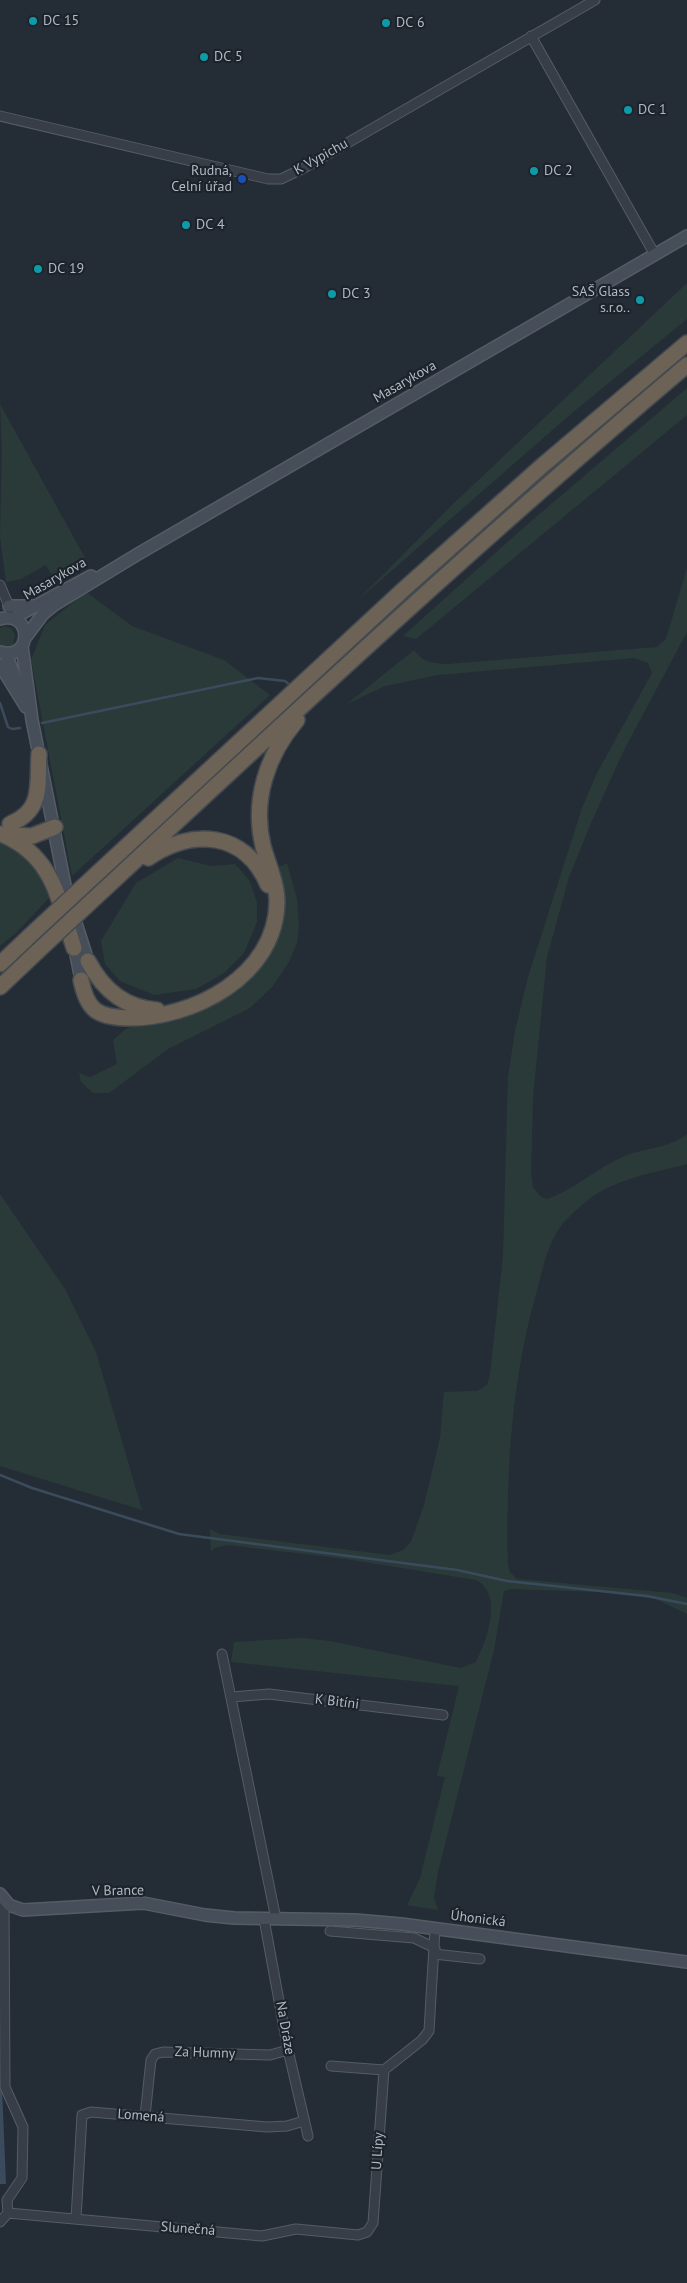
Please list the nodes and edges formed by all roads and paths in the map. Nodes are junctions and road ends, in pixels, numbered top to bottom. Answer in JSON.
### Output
{"nodes":[{"id":1,"x":595,"y":0,"type":"edge"},
{"id":2,"x":531,"y":36,"type":"junction"},
{"id":3,"x":0,"y":116,"type":"edge"},
{"id":4,"x":687,"y":236,"type":"edge"},
{"id":5,"x":655,"y":255,"type":"junction"},
{"id":6,"x":687,"y":343,"type":"edge"},
{"id":7,"x":687,"y":365,"type":"edge"},
{"id":8,"x":138,"y":554,"type":"junction"},
{"id":9,"x":0,"y":585,"type":"edge"},
{"id":10,"x":38,"y":605,"type":"junction"},
{"id":11,"x":9,"y":606,"type":"junction"},
{"id":12,"x":15,"y":618,"type":"junction"},
{"id":13,"x":0,"y":619,"type":"edge"},
{"id":14,"x":24,"y":642,"type":"junction"},
{"id":15,"x":3,"y":653,"type":"edge"},
{"id":16,"x":0,"y":665,"type":"edge"},
{"id":17,"x":339,"y":671,"type":"junction"},
{"id":18,"x":21,"y":696,"type":"junction"},
{"id":19,"x":32,"y":720,"type":"junction"},
{"id":20,"x":39,"y":754,"type":"junction"},
{"id":21,"x":55,"y":827,"type":"junction"},
{"id":22,"x":3,"y":829,"type":"edge"},
{"id":23,"x":109,"y":885,"type":"junction"},
{"id":24,"x":68,"y":895,"type":"junction"},
{"id":25,"x":274,"y":923,"type":"junction"},
{"id":26,"x":35,"y":931,"type":"junction"},
{"id":27,"x":74,"y":948,"type":"junction"},
{"id":28,"x":0,"y":957,"type":"edge"},
{"id":29,"x":88,"y":961,"type":"joint"},
{"id":30,"x":0,"y":964,"type":"edge"},
{"id":31,"x":81,"y":980,"type":"joint"},
{"id":32,"x":0,"y":987,"type":"edge"},
{"id":33,"x":195,"y":1005,"type":"junction"},
{"id":34,"x":222,"y":1654,"type":"dead end"},
{"id":35,"x":231,"y":1697,"type":"junction"},
{"id":36,"x":443,"y":1715,"type":"dead end"},
{"id":37,"x":2,"y":1897,"type":"edge"},
{"id":38,"x":270,"y":1919,"type":"junction"},
{"id":39,"x":435,"y":1929,"type":"junction"},
{"id":40,"x":330,"y":1931,"type":"dead end"},
{"id":41,"x":434,"y":1951,"type":"junction"},
{"id":42,"x":480,"y":1958,"type":"dead end"},
{"id":43,"x":687,"y":1962,"type":"edge"},
{"id":44,"x":288,"y":2050,"type":"junction"},
{"id":45,"x":331,"y":2066,"type":"dead end"},
{"id":46,"x":384,"y":2070,"type":"junction"},
{"id":47,"x":145,"y":2116,"type":"junction"},
{"id":48,"x":304,"y":2121,"type":"junction"},
{"id":49,"x":308,"y":2136,"type":"dead end"},
{"id":50,"x":8,"y":2212,"type":"junction"},
{"id":51,"x":76,"y":2218,"type":"junction"},
{"id":52,"x":0,"y":2222,"type":"edge"},
{"id":53,"x":367,"y":2232,"type":"joint"}],
"edges":[{"from":1,"to":2,"type":"street","name":"K Vypichu"},
{"from":2,"to":3,"type":"street","name":"K Vypichu"},
{"from":2,"to":5,"type":"street"},
{"from":4,"to":5,"type":"main road","name":"Masarykova"},
{"from":5,"to":8,"type":"main road","name":"Masarykova"},
{"from":6,"to":26,"type":"highway","bridge":true},
{"from":7,"to":17,"type":"highway"},
{"from":8,"to":10,"type":"main road","name":"Masarykova"},
{"from":8,"to":14,"type":"main road","name":"Masarykova"},
{"from":9,"to":11,"type":"street"},
{"from":10,"to":11,"type":"main road"},
{"from":10,"to":12,"type":"main road","name":"Masarykova"},
{"from":11,"to":12,"type":"street"},
{"from":12,"to":13,"type":"main road"},
{"from":12,"to":14,"type":"main road"},
{"from":14,"to":15,"type":"main road"},
{"from":14,"to":19,"type":"main road"},
{"from":15,"to":18,"type":"main road"},
{"from":16,"to":18,"type":"main road"},
{"from":17,"to":23,"type":"highway"},
{"from":17,"to":25,"type":"highway"},
{"from":18,"to":19,"type":"main road"},
{"from":19,"to":20,"type":"main road"},
{"from":20,"to":21,"type":"main road"},
{"from":20,"to":22,"type":"highway"},
{"from":21,"to":22,"type":"highway"},
{"from":21,"to":24,"type":"main road"},
{"from":22,"to":27,"type":"highway"},
{"from":23,"to":25,"type":"highway"},
{"from":23,"to":32,"type":"highway","bridge":true},
{"from":24,"to":27,"type":"main road"},
{"from":24,"to":29,"type":"main road"},
{"from":25,"to":33,"type":"highway"},
{"from":26,"to":28,"type":"highway"},
{"from":26,"to":30,"type":"highway"},
{"from":27,"to":31,"type":"main road"},
{"from":29,"to":33,"type":"highway"},
{"from":31,"to":33,"type":"highway"},
{"from":34,"to":35,"type":"street","name":"Na Dráze"},
{"from":35,"to":36,"type":"street","name":"K Bitíni"},
{"from":35,"to":38,"type":"street","name":"Na Dráze"},
{"from":37,"to":38,"type":"main road","name":"V Brance"},
{"from":37,"to":50,"type":"street"},
{"from":38,"to":39,"type":"main road","name":"Úhonická"},
{"from":38,"to":44,"type":"street","name":"Na Dráze"},
{"from":39,"to":41,"type":"street"},
{"from":39,"to":43,"type":"main road","name":"Úhonická"},
{"from":40,"to":41,"type":"street"},
{"from":41,"to":42,"type":"street"},
{"from":41,"to":46,"type":"street"},
{"from":44,"to":47,"type":"street","name":"Za Humny"},
{"from":44,"to":48,"type":"street","name":"Na Dráze"},
{"from":45,"to":46,"type":"street"},
{"from":46,"to":53,"type":"street","name":"U Lípy"},
{"from":47,"to":48,"type":"street","name":"Lomená"},
{"from":47,"to":51,"type":"street","name":"Lomená"},
{"from":48,"to":49,"type":"street","name":"Na Dráze"},
{"from":50,"to":51,"type":"street","name":"Slunečná"},
{"from":50,"to":52,"type":"street"},
{"from":51,"to":53,"type":"street","name":"Slunečná"}]}
